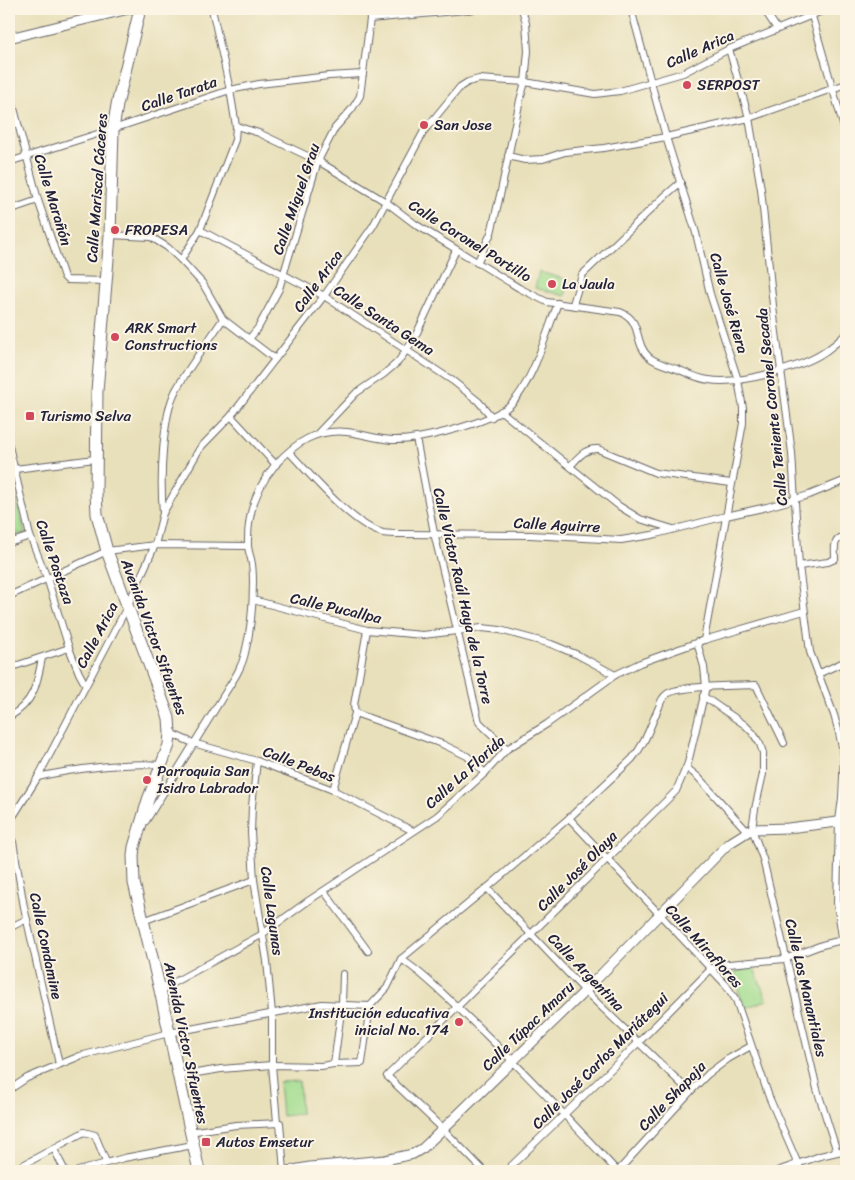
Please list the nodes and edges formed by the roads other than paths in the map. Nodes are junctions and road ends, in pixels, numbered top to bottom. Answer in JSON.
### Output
{"nodes":[{"id":1,"x":129,"y":9,"type":"edge"},
{"id":2,"x":140,"y":9,"type":"edge"},
{"id":3,"x":212,"y":9,"type":"edge"},
{"id":4,"x":369,"y":9,"type":"edge"},
{"id":5,"x":476,"y":9,"type":"edge"},
{"id":6,"x":522,"y":9,"type":"edge"},
{"id":7,"x":631,"y":9,"type":"edge"},
{"id":8,"x":764,"y":9,"type":"edge"},
{"id":9,"x":827,"y":9,"type":"edge"},
{"id":10,"x":812,"y":12,"type":"edge"},
{"id":11,"x":370,"y":19,"type":"junction"},
{"id":12,"x":777,"y":29,"type":"junction"},
{"id":13,"x":9,"y":38,"type":"edge"},
{"id":14,"x":729,"y":49,"type":"junction"},
{"id":15,"x":364,"y":74,"type":"junction"},
{"id":16,"x":525,"y":82,"type":"junction"},
{"id":17,"x":650,"y":82,"type":"junction"},
{"id":18,"x":846,"y":84,"type":"edge"},
{"id":19,"x":9,"y":88,"type":"edge"},
{"id":20,"x":833,"y":88,"type":"junction"},
{"id":21,"x":230,"y":90,"type":"junction"},
{"id":22,"x":749,"y":118,"type":"junction"},
{"id":23,"x":236,"y":126,"type":"junction"},
{"id":24,"x":113,"y":129,"type":"junction"},
{"id":25,"x":846,"y":135,"type":"edge"},
{"id":26,"x":666,"y":137,"type":"junction"},
{"id":27,"x":508,"y":156,"type":"junction"},
{"id":28,"x":26,"y":157,"type":"junction"},
{"id":29,"x":318,"y":161,"type":"junction"},
{"id":30,"x":9,"y":162,"type":"edge"},
{"id":31,"x":681,"y":182,"type":"junction"},
{"id":32,"x":38,"y":200,"type":"junction"},
{"id":33,"x":386,"y":202,"type":"junction"},
{"id":34,"x":9,"y":210,"type":"edge"},
{"id":35,"x":200,"y":230,"type":"junction"},
{"id":36,"x":110,"y":234,"type":"junction"},
{"id":37,"x":456,"y":250,"type":"junction"},
{"id":38,"x":181,"y":260,"type":"junction"},
{"id":39,"x":477,"y":263,"type":"junction"},
{"id":40,"x":284,"y":274,"type":"junction"},
{"id":41,"x":106,"y":282,"type":"junction"},
{"id":42,"x":324,"y":296,"type":"junction"},
{"id":43,"x":558,"y":303,"type":"junction"},
{"id":44,"x":573,"y":304,"type":"junction"},
{"id":45,"x":223,"y":319,"type":"junction"},
{"id":46,"x":846,"y":334,"type":"edge"},
{"id":47,"x":249,"y":338,"type":"junction"},
{"id":48,"x":407,"y":350,"type":"junction"},
{"id":49,"x":275,"y":359,"type":"junction"},
{"id":50,"x":782,"y":370,"type":"junction"},
{"id":51,"x":738,"y":380,"type":"junction"},
{"id":52,"x":501,"y":412,"type":"junction"},
{"id":53,"x":231,"y":416,"type":"junction"},
{"id":54,"x":492,"y":417,"type":"junction"},
{"id":55,"x":318,"y":433,"type":"junction"},
{"id":56,"x":416,"y":438,"type":"junction"},
{"id":57,"x":9,"y":446,"type":"edge"},
{"id":58,"x":289,"y":452,"type":"junction"},
{"id":59,"x":95,"y":459,"type":"junction"},
{"id":60,"x":276,"y":465,"type":"junction"},
{"id":61,"x":570,"y":466,"type":"junction"},
{"id":62,"x":12,"y":470,"type":"edge"},
{"id":63,"x":846,"y":480,"type":"edge"},
{"id":64,"x":731,"y":483,"type":"junction"},
{"id":65,"x":794,"y":500,"type":"junction"},
{"id":66,"x":163,"y":513,"type":"junction"},
{"id":67,"x":726,"y":516,"type":"junction"},
{"id":68,"x":674,"y":530,"type":"junction"},
{"id":69,"x":434,"y":534,"type":"junction"},
{"id":70,"x":846,"y":534,"type":"edge"},
{"id":71,"x":30,"y":536,"type":"junction"},
{"id":72,"x":9,"y":543,"type":"edge"},
{"id":73,"x":155,"y":545,"type":"junction"},
{"id":74,"x":248,"y":546,"type":"junction"},
{"id":75,"x":107,"y":551,"type":"junction"},
{"id":76,"x":799,"y":566,"type":"junction"},
{"id":77,"x":47,"y":578,"type":"junction"},
{"id":78,"x":9,"y":596,"type":"edge"},
{"id":79,"x":253,"y":600,"type":"junction"},
{"id":80,"x":127,"y":607,"type":"junction"},
{"id":81,"x":804,"y":611,"type":"junction"},
{"id":82,"x":367,"y":630,"type":"junction"},
{"id":83,"x":456,"y":630,"type":"junction"},
{"id":84,"x":701,"y":641,"type":"junction"},
{"id":85,"x":70,"y":648,"type":"junction"},
{"id":86,"x":42,"y":658,"type":"junction"},
{"id":87,"x":846,"y":661,"type":"edge"},
{"id":88,"x":9,"y":668,"type":"edge"},
{"id":89,"x":616,"y":674,"type":"junction"},
{"id":90,"x":818,"y":674,"type":"junction"},
{"id":91,"x":85,"y":684,"type":"junction"},
{"id":92,"x":706,"y":687,"type":"junction"},
{"id":93,"x":703,"y":696,"type":"junction"},
{"id":94,"x":356,"y":712,"type":"junction"},
{"id":95,"x":9,"y":717,"type":"edge"},
{"id":96,"x":170,"y":733,"type":"junction"},
{"id":97,"x":193,"y":742,"type":"junction"},
{"id":98,"x":784,"y":743,"type":"dead end"},
{"id":99,"x":507,"y":749,"type":"junction"},
{"id":100,"x":845,"y":756,"type":"edge"},
{"id":101,"x":257,"y":761,"type":"junction"},
{"id":102,"x":161,"y":765,"type":"junction"},
{"id":103,"x":687,"y":768,"type":"junction"},
{"id":104,"x":485,"y":773,"type":"junction"},
{"id":105,"x":38,"y":777,"type":"junction"},
{"id":106,"x":334,"y":790,"type":"junction"},
{"id":107,"x":569,"y":818,"type":"junction"},
{"id":108,"x":842,"y":821,"type":"edge"},
{"id":109,"x":9,"y":823,"type":"edge"},
{"id":110,"x":750,"y":830,"type":"junction"},
{"id":111,"x":413,"y":831,"type":"junction"},
{"id":112,"x":9,"y":833,"type":"edge"},
{"id":113,"x":137,"y":835,"type":"junction"},
{"id":114,"x":608,"y":857,"type":"junction"},
{"id":115,"x":254,"y":880,"type":"junction"},
{"id":116,"x":488,"y":888,"type":"junction"},
{"id":117,"x":324,"y":891,"type":"junction"},
{"id":118,"x":659,"y":914,"type":"junction"},
{"id":119,"x":27,"y":919,"type":"junction"},
{"id":120,"x":143,"y":921,"type":"junction"},
{"id":121,"x":9,"y":928,"type":"edge"},
{"id":122,"x":532,"y":934,"type":"junction"},
{"id":123,"x":261,"y":935,"type":"junction"},
{"id":124,"x":844,"y":939,"type":"edge"},
{"id":125,"x":368,"y":951,"type":"dead end"},
{"id":126,"x":401,"y":958,"type":"junction"},
{"id":127,"x":785,"y":959,"type":"junction"},
{"id":128,"x":846,"y":964,"type":"edge"},
{"id":129,"x":711,"y":968,"type":"junction"},
{"id":130,"x":342,"y":974,"type":"dead end"},
{"id":131,"x":160,"y":990,"type":"junction"},
{"id":132,"x":585,"y":991,"type":"junction"},
{"id":133,"x":342,"y":1004,"type":"junction"},
{"id":134,"x":370,"y":1006,"type":"junction"},
{"id":135,"x":456,"y":1007,"type":"junction"},
{"id":136,"x":272,"y":1013,"type":"junction"},
{"id":137,"x":169,"y":1033,"type":"junction"},
{"id":138,"x":638,"y":1043,"type":"junction"},
{"id":139,"x":752,"y":1046,"type":"junction"},
{"id":140,"x":513,"y":1061,"type":"junction"},
{"id":141,"x":59,"y":1064,"type":"junction"},
{"id":142,"x":334,"y":1064,"type":"junction"},
{"id":143,"x":272,"y":1065,"type":"junction"},
{"id":144,"x":178,"y":1076,"type":"junction"},
{"id":145,"x":9,"y":1090,"type":"edge"},
{"id":146,"x":690,"y":1092,"type":"junction"},
{"id":147,"x":565,"y":1114,"type":"junction"},
{"id":148,"x":278,"y":1123,"type":"junction"},
{"id":149,"x":443,"y":1129,"type":"junction"},
{"id":150,"x":189,"y":1132,"type":"junction"},
{"id":151,"x":193,"y":1145,"type":"junction"},
{"id":152,"x":54,"y":1149,"type":"junction"},
{"id":153,"x":846,"y":1150,"type":"edge"},
{"id":154,"x":837,"y":1152,"type":"junction"},
{"id":155,"x":106,"y":1162,"type":"junction"},
{"id":156,"x":799,"y":1163,"type":"junction"},
{"id":157,"x":16,"y":1170,"type":"edge"},
{"id":158,"x":65,"y":1171,"type":"edge"},
{"id":159,"x":78,"y":1171,"type":"edge"},
{"id":160,"x":199,"y":1171,"type":"edge"},
{"id":161,"x":286,"y":1171,"type":"edge"},
{"id":162,"x":484,"y":1171,"type":"edge"},
{"id":163,"x":506,"y":1171,"type":"edge"},
{"id":164,"x":617,"y":1171,"type":"edge"},
{"id":165,"x":777,"y":1171,"type":"edge"},
{"id":166,"x":802,"y":1171,"type":"edge"}],
"edges":[{"from":1,"to":13,"type":"street"},
{"from":2,"to":24,"type":"highway","name":"Calle Mariscal Cáceres"},
{"from":3,"to":21,"type":"street"},
{"from":4,"to":11,"type":"street","name":"Calle Miguel Grau"},
{"from":5,"to":11,"type":"street"},
{"from":6,"to":16,"type":"street"},
{"from":7,"to":17,"type":"street","name":"Calle José Riera"},
{"from":8,"to":12,"type":"street"},
{"from":9,"to":10,"type":"street","name":"Calle Arica"},
{"from":10,"to":12,"type":"street","name":"Calle Arica"},
{"from":10,"to":20,"type":"street"},
{"from":11,"to":15,"type":"street","name":"Calle Miguel Grau"},
{"from":12,"to":14,"type":"street","name":"Calle Arica"},
{"from":14,"to":17,"type":"street","name":"Calle Arica"},
{"from":14,"to":22,"type":"street","name":"Calle Teniente Coronel Secada"},
{"from":15,"to":21,"type":"street","name":"Calle Tarata"},
{"from":15,"to":29,"type":"street","name":"Calle Miguel Grau"},
{"from":16,"to":17,"type":"street","name":"Calle Arica"},
{"from":16,"to":27,"type":"street"},
{"from":16,"to":33,"type":"street","name":"Calle Arica"},
{"from":17,"to":26,"type":"street","name":"Calle José Riera"},
{"from":18,"to":20,"type":"street"},
{"from":19,"to":28,"type":"street","name":"Calle Marañón"},
{"from":20,"to":22,"type":"street"},
{"from":20,"to":25,"type":"street"},
{"from":21,"to":23,"type":"street"},
{"from":21,"to":24,"type":"street","name":"Calle Tarata"},
{"from":22,"to":26,"type":"street"},
{"from":22,"to":50,"type":"street","name":"Calle Teniente Coronel Secada"},
{"from":23,"to":29,"type":"street","name":"Calle Coronel Portillo"},
{"from":23,"to":35,"type":"street"},
{"from":24,"to":28,"type":"street","name":"Calle Tarata"},
{"from":24,"to":36,"type":"highway","name":"Calle Mariscal Cáceres"},
{"from":26,"to":27,"type":"street"},
{"from":26,"to":31,"type":"street","name":"Calle José Riera"},
{"from":27,"to":39,"type":"street"},
{"from":28,"to":30,"type":"street","name":"Calle Tarata"},
{"from":28,"to":32,"type":"street","name":"Calle Marañón"},
{"from":29,"to":33,"type":"street","name":"Calle Coronel Portillo"},
{"from":29,"to":40,"type":"street","name":"Calle Miguel Grau"},
{"from":31,"to":44,"type":"street"},
{"from":31,"to":51,"type":"street","name":"Calle José Riera"},
{"from":32,"to":34,"type":"street"},
{"from":32,"to":41,"type":"street","name":"Calle Marañón"},
{"from":33,"to":37,"type":"street","name":"Calle Coronel Portillo"},
{"from":33,"to":42,"type":"street","name":"Calle Arica"},
{"from":35,"to":38,"type":"street"},
{"from":35,"to":40,"type":"street","name":"Calle Santa Gema"},
{"from":36,"to":38,"type":"street"},
{"from":36,"to":41,"type":"highway","name":"Calle Mariscal Cáceres"},
{"from":37,"to":39,"type":"street","name":"Calle Coronel Portillo"},
{"from":37,"to":48,"type":"street"},
{"from":38,"to":45,"type":"street"},
{"from":39,"to":43,"type":"street","name":"Calle Coronel Portillo"},
{"from":40,"to":42,"type":"street","name":"Calle Santa Gema"},
{"from":40,"to":47,"type":"street","name":"Calle Miguel Grau"},
{"from":41,"to":59,"type":"highway","name":"Avenida Victor Sifuentes"},
{"from":42,"to":48,"type":"street","name":"Calle Santa Gema"},
{"from":42,"to":49,"type":"street","name":"Calle Arica"},
{"from":43,"to":44,"type":"street","name":"Calle Coronel Portillo"},
{"from":43,"to":52,"type":"street"},
{"from":44,"to":51,"type":"street","name":"Calle Coronel Portillo"},
{"from":45,"to":47,"type":"street"},
{"from":45,"to":66,"type":"street"},
{"from":46,"to":50,"type":"street","name":"Calle Coronel Portillo"},
{"from":47,"to":49,"type":"street"},
{"from":48,"to":54,"type":"street","name":"Calle Santa Gema"},
{"from":48,"to":55,"type":"street"},
{"from":49,"to":53,"type":"street","name":"Calle Arica"},
{"from":50,"to":51,"type":"street","name":"Calle Coronel Portillo"},
{"from":50,"to":65,"type":"street","name":"Calle Teniente Coronel Secada"},
{"from":51,"to":64,"type":"street","name":"Calle José Riera"},
{"from":52,"to":54,"type":"street"},
{"from":52,"to":61,"type":"street"},
{"from":53,"to":60,"type":"street"},
{"from":53,"to":66,"type":"street","name":"Calle Arica"},
{"from":54,"to":56,"type":"street"},
{"from":55,"to":56,"type":"street"},
{"from":55,"to":58,"type":"street"},
{"from":56,"to":69,"type":"street","name":"Calle Víctor Raúl Haya de la Torre"},
{"from":57,"to":62,"type":"street","name":"Calle Pastaza"},
{"from":58,"to":60,"type":"street"},
{"from":58,"to":69,"type":"street","name":"Calle Aguirre"},
{"from":59,"to":62,"type":"street"},
{"from":59,"to":75,"type":"highway","name":"Avenida Victor Sifuentes"},
{"from":60,"to":74,"type":"street"},
{"from":61,"to":64,"type":"street"},
{"from":61,"to":68,"type":"street"},
{"from":62,"to":71,"type":"street","name":"Calle Pastaza"},
{"from":63,"to":65,"type":"street","name":"Calle Aguirre"},
{"from":64,"to":67,"type":"street","name":"Calle José Riera"},
{"from":65,"to":67,"type":"street","name":"Calle Aguirre"},
{"from":65,"to":76,"type":"street","name":"Calle Teniente Coronel Secada"},
{"from":66,"to":73,"type":"street","name":"Calle Arica"},
{"from":67,"to":68,"type":"street","name":"Calle Aguirre"},
{"from":67,"to":84,"type":"street","name":"Calle José Riera"},
{"from":68,"to":69,"type":"street","name":"Calle Aguirre"},
{"from":69,"to":83,"type":"street","name":"Calle Víctor Raúl Haya de la Torre"},
{"from":70,"to":76,"type":"street"},
{"from":71,"to":72,"type":"street"},
{"from":71,"to":77,"type":"street","name":"Calle Pastaza"},
{"from":73,"to":74,"type":"street"},
{"from":73,"to":75,"type":"street"},
{"from":73,"to":80,"type":"street","name":"Calle Arica"},
{"from":74,"to":79,"type":"street"},
{"from":75,"to":77,"type":"street"},
{"from":75,"to":80,"type":"highway","name":"Avenida Victor Sifuentes"},
{"from":76,"to":81,"type":"street","name":"Calle Teniente Coronel Secada"},
{"from":77,"to":78,"type":"street"},
{"from":77,"to":85,"type":"street","name":"Calle Pastaza"},
{"from":79,"to":82,"type":"street","name":"Calle Pucallpa"},
{"from":79,"to":97,"type":"street"},
{"from":80,"to":91,"type":"street","name":"Calle Arica"},
{"from":80,"to":96,"type":"highway","name":"Avenida Victor Sifuentes"},
{"from":81,"to":84,"type":"street","name":"Calle La Florida"},
{"from":81,"to":90,"type":"street","name":"Calle Teniente Coronel Secada"},
{"from":82,"to":83,"type":"street","name":"Calle Pucallpa"},
{"from":82,"to":94,"type":"street"},
{"from":83,"to":89,"type":"street","name":"Calle Pucallpa"},
{"from":83,"to":99,"type":"street","name":"Calle Víctor Raúl Haya de la Torre"},
{"from":84,"to":89,"type":"street","name":"Calle La Florida"},
{"from":84,"to":92,"type":"street","name":"Calle José Olaya"},
{"from":85,"to":86,"type":"street"},
{"from":85,"to":91,"type":"street","name":"Calle Pastaza"},
{"from":86,"to":88,"type":"street"},
{"from":86,"to":95,"type":"street"},
{"from":87,"to":90,"type":"street"},
{"from":89,"to":99,"type":"street","name":"Calle La Florida"},
{"from":90,"to":100,"type":"street","name":"Calle Teniente Coronel Secada"},
{"from":91,"to":105,"type":"street","name":"Calle Arica"},
{"from":92,"to":93,"type":"street","name":"Calle José Olaya"},
{"from":92,"to":98,"type":"street"},
{"from":92,"to":107,"type":"street"},
{"from":93,"to":103,"type":"street","name":"Calle José Olaya"},
{"from":93,"to":110,"type":"street"},
{"from":94,"to":104,"type":"street"},
{"from":94,"to":106,"type":"street"},
{"from":96,"to":97,"type":"street","name":"Calle Pebas"},
{"from":96,"to":102,"type":"highway","name":"Avenida Victor Sifuentes"},
{"from":97,"to":101,"type":"street","name":"Calle Pebas"},
{"from":97,"to":113,"type":"street"},
{"from":99,"to":104,"type":"street","name":"Calle La Florida"},
{"from":100,"to":108,"type":"street","name":"Calle Teniente Coronel Secada"},
{"from":101,"to":106,"type":"street","name":"Calle Pebas"},
{"from":101,"to":115,"type":"street","name":"Calle Lagunas"},
{"from":102,"to":105,"type":"street"},
{"from":102,"to":113,"type":"highway","name":"Avenida Victor Sifuentes"},
{"from":103,"to":110,"type":"street"},
{"from":103,"to":114,"type":"street","name":"Calle José Olaya"},
{"from":104,"to":111,"type":"street","name":"Calle La Florida"},
{"from":105,"to":109,"type":"street","name":"Calle Arica"},
{"from":106,"to":111,"type":"street","name":"Calle Pebas"},
{"from":107,"to":114,"type":"street","name":"Calle Miraflores"},
{"from":107,"to":116,"type":"street"},
{"from":108,"to":110,"type":"street"},
{"from":108,"to":124,"type":"street","name":"Calle Teniente Coronel Secada"},
{"from":110,"to":118,"type":"street","name":"Calle Túpac Amaru"},
{"from":110,"to":127,"type":"street","name":"Calle Los Manantiales"},
{"from":111,"to":117,"type":"street","name":"Calle La Florida"},
{"from":112,"to":119,"type":"street","name":"Calle Condamine"},
{"from":113,"to":120,"type":"highway","name":"Avenida Victor Sifuentes"},
{"from":114,"to":118,"type":"street","name":"Calle Miraflores"},
{"from":114,"to":122,"type":"street","name":"Calle José Olaya"},
{"from":115,"to":120,"type":"street"},
{"from":115,"to":123,"type":"street","name":"Calle Lagunas"},
{"from":116,"to":122,"type":"street","name":"Calle Argentina"},
{"from":116,"to":126,"type":"street"},
{"from":117,"to":123,"type":"street","name":"Calle La Florida"},
{"from":117,"to":125,"type":"street"},
{"from":118,"to":129,"type":"street","name":"Calle Miraflores"},
{"from":118,"to":132,"type":"street","name":"Calle Túpac Amaru"},
{"from":119,"to":121,"type":"street"},
{"from":119,"to":141,"type":"street","name":"Calle Condamine"},
{"from":120,"to":131,"type":"highway","name":"Avenida Victor Sifuentes"},
{"from":122,"to":132,"type":"street","name":"Calle Argentina"},
{"from":122,"to":135,"type":"street","name":"Calle José Olaya"},
{"from":123,"to":131,"type":"street","name":"Calle La Florida"},
{"from":123,"to":136,"type":"street","name":"Calle Lagunas"},
{"from":124,"to":127,"type":"street"},
{"from":124,"to":128,"type":"street","name":"Calle Teniente Coronel Secada"},
{"from":126,"to":134,"type":"street"},
{"from":126,"to":135,"type":"street"},
{"from":127,"to":129,"type":"street"},
{"from":127,"to":154,"type":"street","name":"Calle Los Manantiales"},
{"from":129,"to":138,"type":"street","name":"Calle José Carlos Mariátegui"},
{"from":129,"to":139,"type":"street","name":"Calle Miraflores"},
{"from":130,"to":133,"type":"street"},
{"from":131,"to":137,"type":"highway","name":"Avenida Victor Sifuentes"},
{"from":132,"to":138,"type":"street","name":"Calle Argentina"},
{"from":132,"to":140,"type":"street","name":"Calle Túpac Amaru"},
{"from":133,"to":134,"type":"street"},
{"from":133,"to":136,"type":"street"},
{"from":133,"to":142,"type":"street"},
{"from":134,"to":142,"type":"street"},
{"from":135,"to":140,"type":"street"},
{"from":135,"to":149,"type":"street","name":"Calle José Olaya"},
{"from":136,"to":137,"type":"street"},
{"from":136,"to":143,"type":"street","name":"Calle Lagunas"},
{"from":137,"to":141,"type":"street"},
{"from":137,"to":144,"type":"highway","name":"Avenida Victor Sifuentes"},
{"from":138,"to":146,"type":"street","name":"Calle Argentina"},
{"from":138,"to":147,"type":"street","name":"Calle José Carlos Mariátegui"},
{"from":139,"to":146,"type":"street","name":"Calle Shapaja"},
{"from":139,"to":156,"type":"street","name":"Calle Miraflores"},
{"from":140,"to":147,"type":"street"},
{"from":140,"to":149,"type":"street","name":"Calle Túpac Amaru"},
{"from":141,"to":145,"type":"street"},
{"from":142,"to":143,"type":"street"},
{"from":143,"to":144,"type":"street"},
{"from":143,"to":148,"type":"street","name":"Calle Lagunas"},
{"from":144,"to":150,"type":"highway","name":"Avenida Victor Sifuentes"},
{"from":146,"to":164,"type":"street","name":"Calle Shapaja"},
{"from":147,"to":163,"type":"street","name":"Calle José Carlos Mariátegui"},
{"from":147,"to":164,"type":"street"},
{"from":148,"to":150,"type":"street"},
{"from":148,"to":161,"type":"street"},
{"from":149,"to":161,"type":"street","name":"Calle Túpac Amaru"},
{"from":149,"to":162,"type":"street"},
{"from":150,"to":151,"type":"highway","name":"Avenida Victor Sifuentes"},
{"from":151,"to":155,"type":"street"},
{"from":151,"to":160,"type":"highway","name":"Avenida Victor Sifuentes"},
{"from":152,"to":155,"type":"street"},
{"from":152,"to":157,"type":"street"},
{"from":152,"to":158,"type":"street"},
{"from":153,"to":154,"type":"street"},
{"from":154,"to":156,"type":"street"},
{"from":155,"to":159,"type":"street"},
{"from":156,"to":165,"type":"street"},
{"from":156,"to":166,"type":"street","name":"Calle Miraflores"}]}
